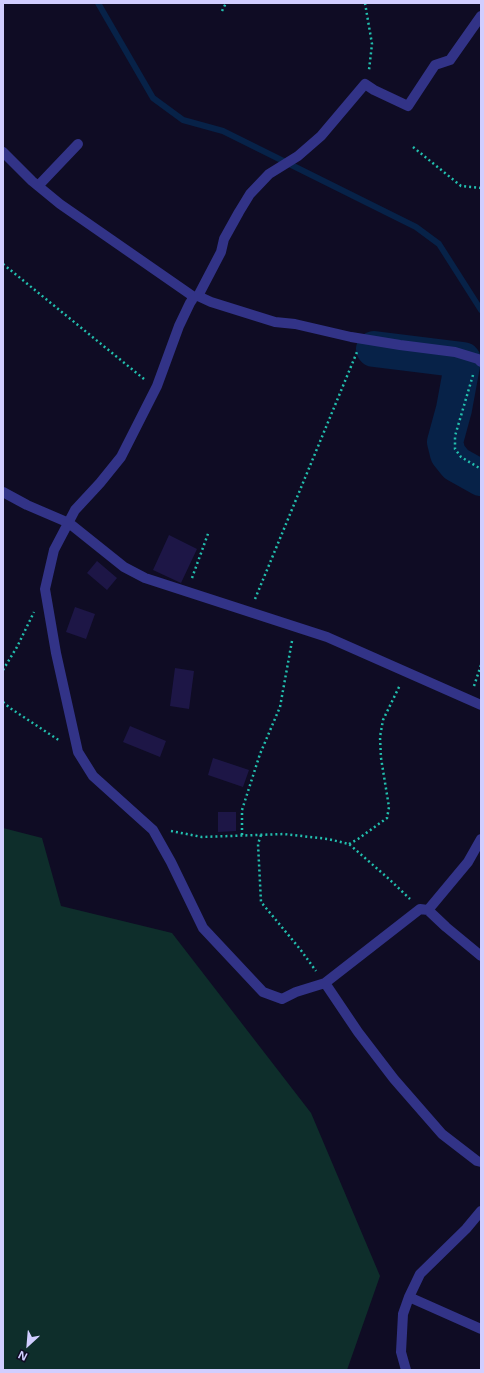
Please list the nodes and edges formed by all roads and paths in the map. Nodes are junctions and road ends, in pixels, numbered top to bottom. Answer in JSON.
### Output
{"nodes":[{"id":1,"x":226,"y":3,"type":"edge"},
{"id":2,"x":365,"y":3,"type":"edge"},
{"id":3,"x":222,"y":11,"type":"dead end"},
{"id":4,"x":481,"y":16,"type":"edge"},
{"id":5,"x":365,"y":84,"type":"junction"},
{"id":6,"x":78,"y":144,"type":"dead end"},
{"id":7,"x":413,"y":147,"type":"dead end"},
{"id":8,"x":3,"y":152,"type":"edge"},
{"id":9,"x":38,"y":186,"type":"junction"},
{"id":10,"x":481,"y":188,"type":"edge"},
{"id":11,"x":3,"y":264,"type":"edge"},
{"id":12,"x":196,"y":297,"type":"junction"},
{"id":13,"x":363,"y":339,"type":"junction"},
{"id":14,"x":480,"y":361,"type":"edge"},
{"id":15,"x":156,"y":386,"type":"junction"},
{"id":16,"x":481,"y":469,"type":"edge"},
{"id":17,"x":3,"y":492,"type":"edge"},
{"id":18,"x":69,"y":522,"type":"junction"},
{"id":19,"x":210,"y":532,"type":"dead end"},
{"id":20,"x":45,"y":589,"type":"junction"},
{"id":21,"x":186,"y":592,"type":"junction"},
{"id":22,"x":251,"y":613,"type":"junction"},
{"id":23,"x":295,"y":627,"type":"junction"},
{"id":24,"x":481,"y":665,"type":"edge"},
{"id":25,"x":3,"y":670,"type":"edge"},
{"id":26,"x":407,"y":672,"type":"junction"},
{"id":27,"x":3,"y":702,"type":"edge"},
{"id":28,"x":477,"y":703,"type":"edge"},
{"id":29,"x":78,"y":752,"type":"junction"},
{"id":30,"x":153,"y":830,"type":"junction"},
{"id":31,"x":242,"y":835,"type":"junction"},
{"id":32,"x":261,"y":835,"type":"junction"},
{"id":33,"x":481,"y":839,"type":"edge"},
{"id":34,"x":349,"y":844,"type":"junction"},
{"id":35,"x":424,"y":909,"type":"junction"},
{"id":36,"x":481,"y":956,"type":"edge"},
{"id":37,"x":325,"y":983,"type":"junction"},
{"id":38,"x":481,"y":1162,"type":"edge"},
{"id":39,"x":481,"y":1211,"type":"edge"},
{"id":40,"x":409,"y":1297,"type":"junction"},
{"id":41,"x":481,"y":1329,"type":"edge"},
{"id":42,"x":406,"y":1370,"type":"edge"}],
"edges":[{"from":1,"to":3,"type":"path"},
{"from":2,"to":5,"type":"path"},
{"from":4,"to":5,"type":"street"},
{"from":5,"to":12,"type":"street"},
{"from":6,"to":9,"type":"street"},
{"from":7,"to":10,"type":"path"},
{"from":8,"to":9,"type":"street"},
{"from":9,"to":12,"type":"street"},
{"from":11,"to":15,"type":"path"},
{"from":12,"to":13,"type":"street"},
{"from":12,"to":15,"type":"street"},
{"from":13,"to":14,"type":"street"},
{"from":13,"to":22,"type":"path"},
{"from":14,"to":16,"type":"path"},
{"from":15,"to":18,"type":"street"},
{"from":17,"to":18,"type":"street"},
{"from":18,"to":20,"type":"street"},
{"from":18,"to":21,"type":"street"},
{"from":19,"to":21,"type":"path"},
{"from":20,"to":25,"type":"path"},
{"from":20,"to":29,"type":"street"},
{"from":21,"to":22,"type":"street"},
{"from":22,"to":23,"type":"street"},
{"from":23,"to":26,"type":"street"},
{"from":23,"to":31,"type":"path"},
{"from":24,"to":28,"type":"path"},
{"from":26,"to":28,"type":"street"},
{"from":26,"to":34,"type":"path"},
{"from":27,"to":29,"type":"path"},
{"from":29,"to":30,"type":"street"},
{"from":30,"to":31,"type":"path"},
{"from":30,"to":37,"type":"street"},
{"from":31,"to":32,"type":"path"},
{"from":32,"to":34,"type":"path"},
{"from":32,"to":37,"type":"path"},
{"from":33,"to":35,"type":"street"},
{"from":34,"to":35,"type":"path"},
{"from":35,"to":36,"type":"street"},
{"from":35,"to":37,"type":"street"},
{"from":37,"to":38,"type":"street"},
{"from":39,"to":40,"type":"street"},
{"from":40,"to":41,"type":"street"},
{"from":40,"to":42,"type":"street"}]}
